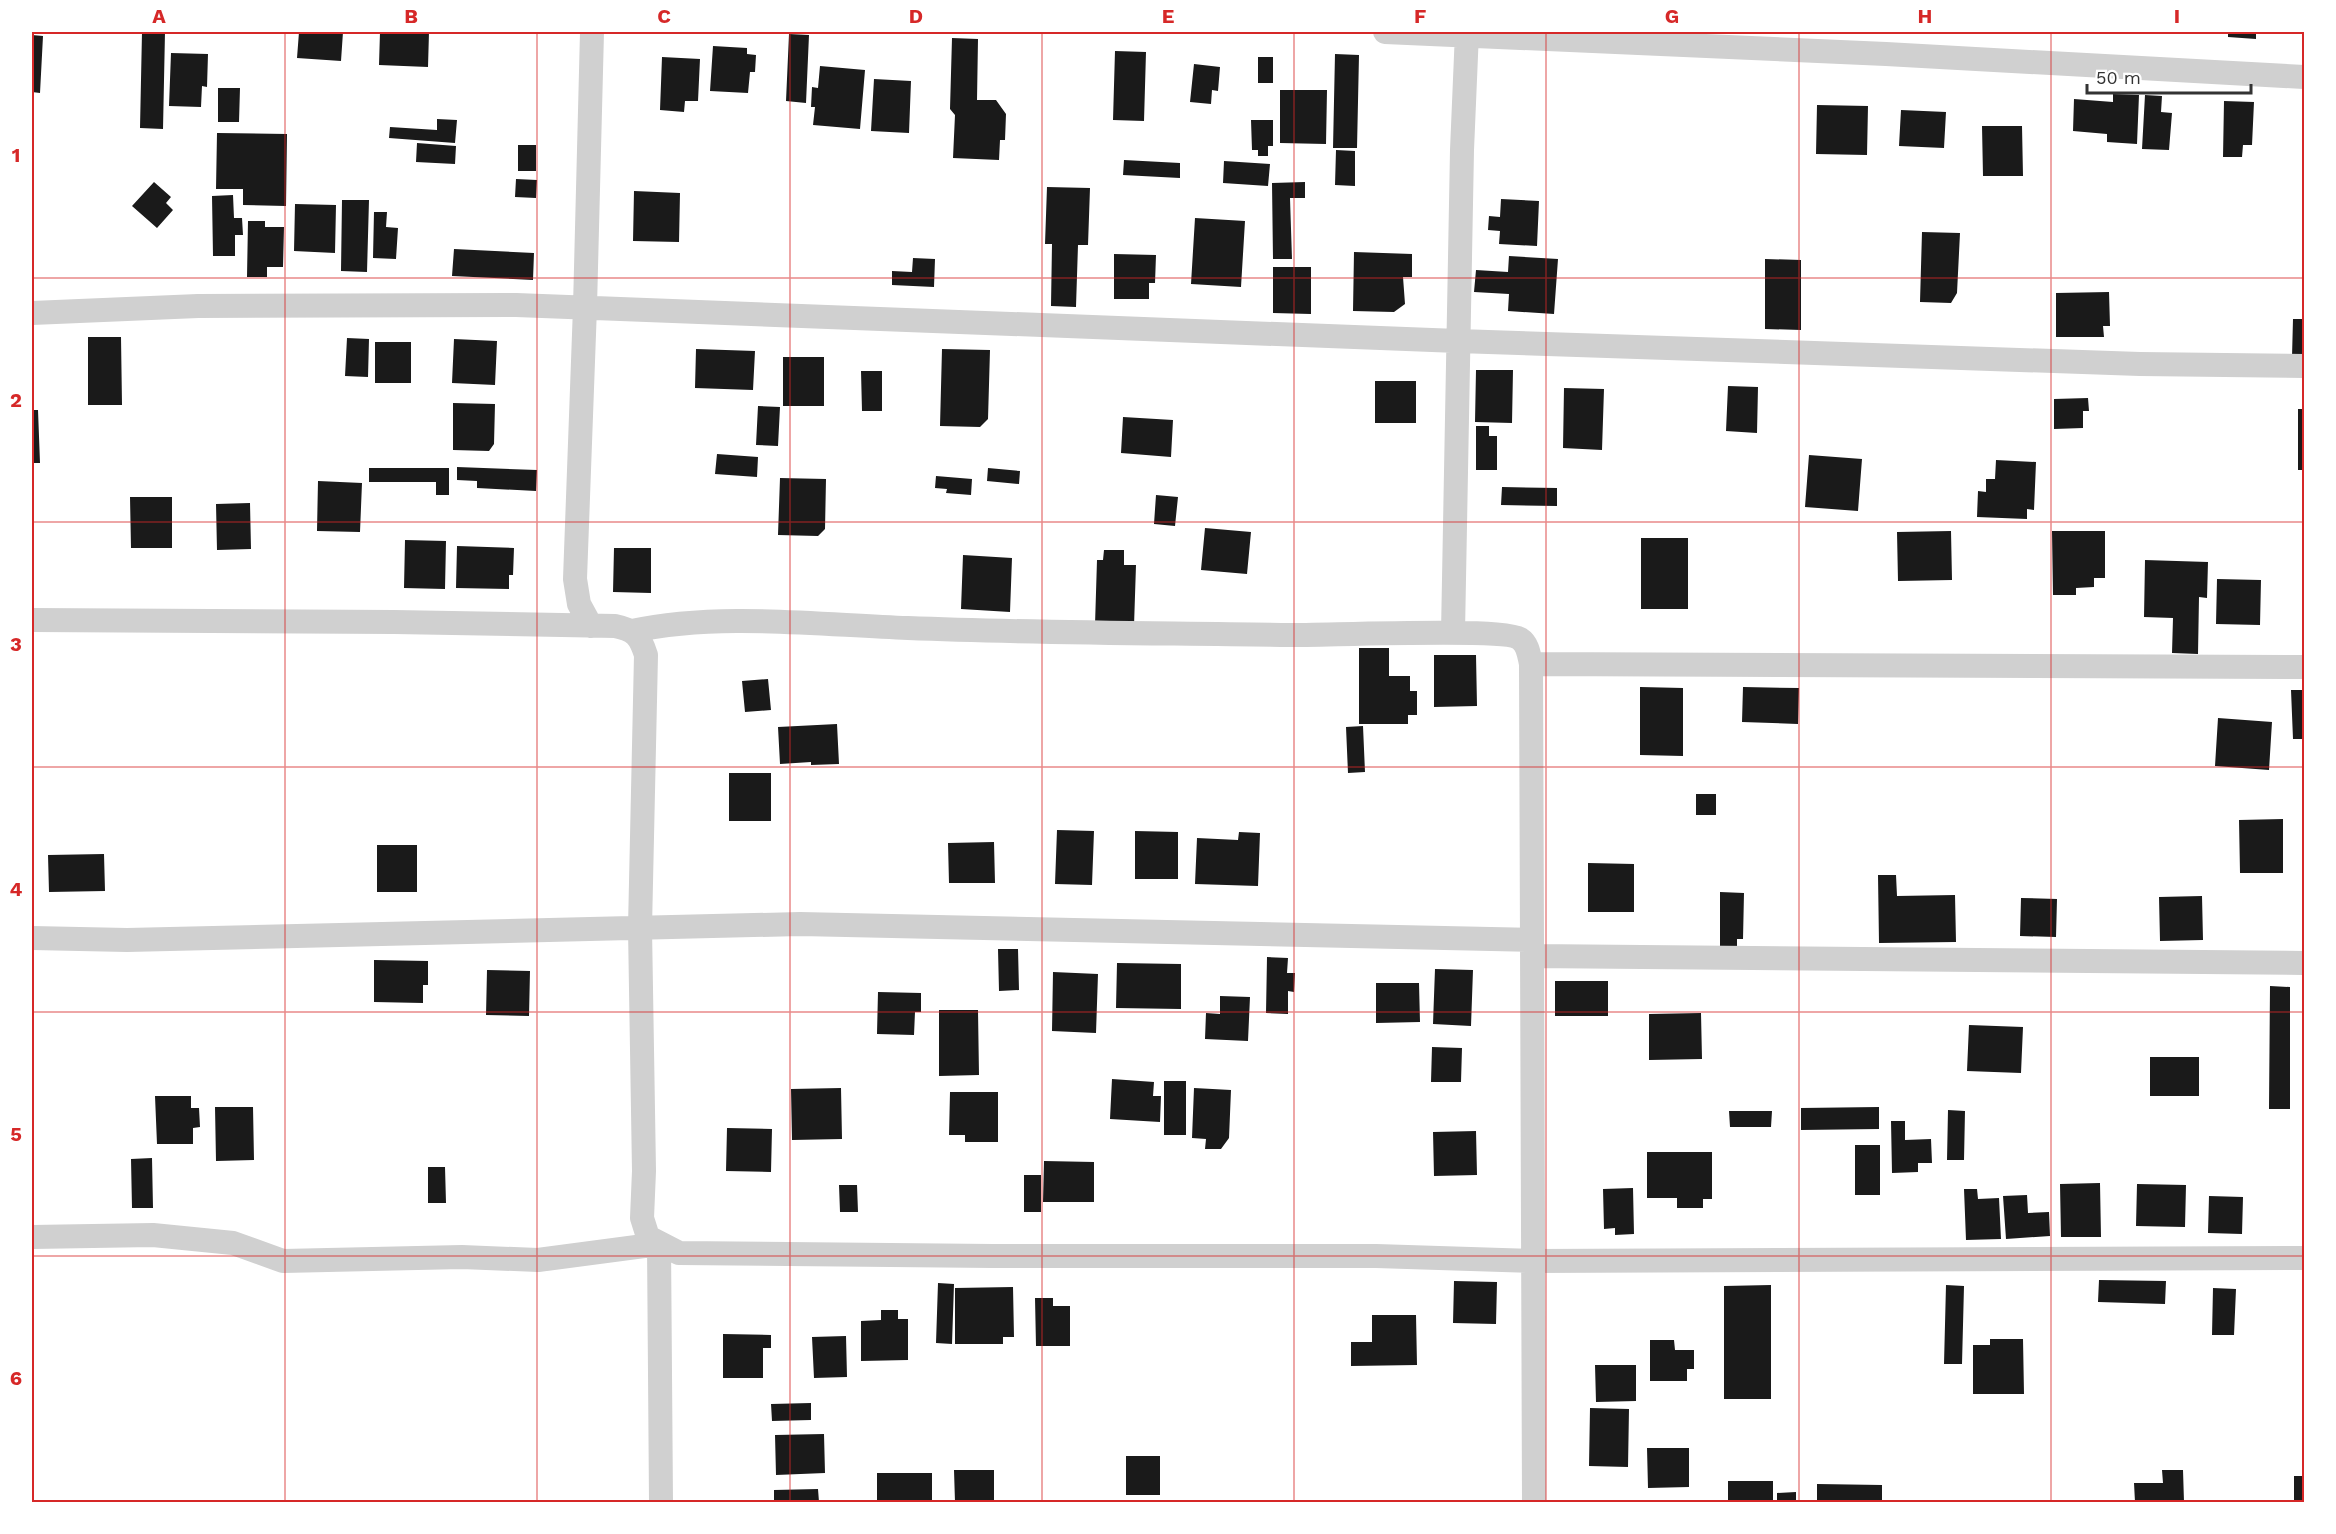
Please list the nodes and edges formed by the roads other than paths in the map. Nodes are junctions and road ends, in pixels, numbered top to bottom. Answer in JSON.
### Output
{"nodes":[{"id":1,"x":591,"y":32,"type":"edge"},
{"id":2,"x":1385,"y":32,"type":"edge"},
{"id":3,"x":1467,"y":34,"type":"edge"},
{"id":4,"x":2304,"y":77,"type":"edge"},
{"id":5,"x":585,"y":307,"type":"junction"},
{"id":6,"x":32,"y":313,"type":"edge"},
{"id":7,"x":1458,"y":341,"type":"junction"},
{"id":8,"x":2304,"y":366,"type":"edge"},
{"id":9,"x":32,"y":620,"type":"edge"},
{"id":10,"x":591,"y":626,"type":"junction"},
{"id":11,"x":632,"y":631,"type":"junction"},
{"id":12,"x":1453,"y":633,"type":"junction"},
{"id":13,"x":1531,"y":664,"type":"junction"},
{"id":14,"x":2304,"y":667,"type":"edge"},
{"id":15,"x":640,"y":928,"type":"junction"},
{"id":16,"x":32,"y":938,"type":"edge"},
{"id":17,"x":1532,"y":948,"type":"junction"},
{"id":18,"x":2304,"y":963,"type":"edge"},
{"id":19,"x":32,"y":1237,"type":"edge"},
{"id":20,"x":659,"y":1244,"type":"junction"},
{"id":21,"x":2304,"y":1258,"type":"edge"},
{"id":22,"x":1533,"y":1261,"type":"junction"},
{"id":23,"x":661,"y":1503,"type":"edge"},
{"id":24,"x":1534,"y":1503,"type":"edge"}],
"edges":[{"from":1,"to":5,"type":"street"},
{"from":2,"to":3,"type":"street"},
{"from":3,"to":4,"type":"street"},
{"from":3,"to":7,"type":"street"},
{"from":5,"to":6,"type":"street"},
{"from":5,"to":7,"type":"street"},
{"from":5,"to":10,"type":"street"},
{"from":7,"to":8,"type":"street"},
{"from":7,"to":12,"type":"street"},
{"from":9,"to":10,"type":"street"},
{"from":10,"to":11,"type":"street"},
{"from":11,"to":12,"type":"street"},
{"from":11,"to":15,"type":"street"},
{"from":12,"to":13,"type":"street"},
{"from":13,"to":14,"type":"street"},
{"from":13,"to":17,"type":"street"},
{"from":15,"to":16,"type":"street"},
{"from":15,"to":17,"type":"street"},
{"from":15,"to":20,"type":"street"},
{"from":17,"to":18,"type":"street"},
{"from":17,"to":22,"type":"street"},
{"from":19,"to":20,"type":"street"},
{"from":20,"to":22,"type":"street"},
{"from":20,"to":23,"type":"street"},
{"from":21,"to":22,"type":"street"},
{"from":22,"to":24,"type":"street"}]}
